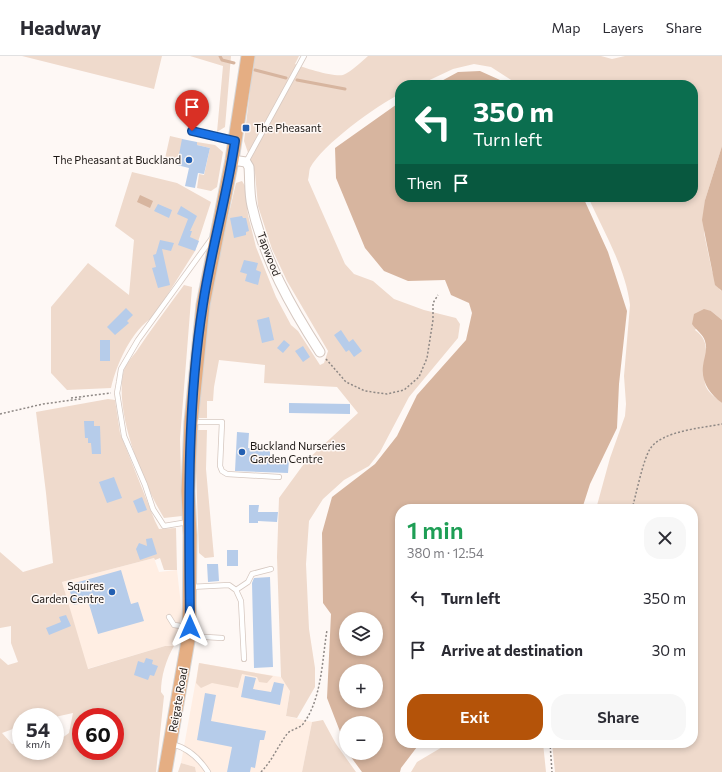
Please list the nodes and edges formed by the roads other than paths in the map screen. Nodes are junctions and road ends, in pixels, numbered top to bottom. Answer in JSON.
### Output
{"nodes":[{"id":1,"x":248,"y":56,"type":"edge"},
{"id":2,"x":304,"y":56,"type":"edge"},
{"id":3,"x":192,"y":131,"type":"dead end"},
{"id":4,"x":235,"y":141,"type":"junction"},
{"id":5,"x":232,"y":160,"type":"junction"},
{"id":6,"x":246,"y":162,"type":"junction"},
{"id":7,"x":217,"y":230,"type":"junction"},
{"id":8,"x":320,"y":352,"type":"road end"},
{"id":9,"x":191,"y":422,"type":"junction"},
{"id":10,"x":279,"y":477,"type":"dead end"},
{"id":11,"x":190,"y":522,"type":"junction"},
{"id":12,"x":271,"y":569,"type":"dead end"},
{"id":13,"x":190,"y":587,"type":"junction"},
{"id":14,"x":236,"y":590,"type":"junction"},
{"id":15,"x":170,"y":617,"type":"dead end"},
{"id":16,"x":190,"y":631,"type":"junction"},
{"id":17,"x":222,"y":638,"type":"dead end"},
{"id":18,"x":244,"y":660,"type":"dead end"},
{"id":19,"x":170,"y":743,"type":"junction"},
{"id":20,"x":165,"y":772,"type":"edge"},
{"id":21,"x":208,"y":772,"type":"edge"}],
"edges":[{"from":1,"to":4,"type":"main road","name":"Reigate Road"},
{"from":2,"to":6,"type":"lane"},
{"from":3,"to":4,"type":"lane"},
{"from":4,"to":5,"type":"main road","name":"Reigate Road"},
{"from":5,"to":6,"type":"street"},
{"from":5,"to":7,"type":"main road","name":"Reigate Road"},
{"from":6,"to":8,"type":"street","name":"Tapwood"},
{"from":7,"to":9,"type":"main road","name":"Reigate Road"},
{"from":7,"to":11,"type":"lane"},
{"from":9,"to":10,"type":"lane"},
{"from":9,"to":11,"type":"main road","name":"Reigate Road"},
{"from":11,"to":13,"type":"main road","name":"Reigate Road"},
{"from":12,"to":14,"type":"lane"},
{"from":13,"to":14,"type":"lane"},
{"from":13,"to":16,"type":"main road","name":"Reigate Road"},
{"from":14,"to":18,"type":"lane"},
{"from":15,"to":16,"type":"lane"},
{"from":16,"to":17,"type":"lane"},
{"from":16,"to":19,"type":"main road","name":"Reigate Road"},
{"from":19,"to":20,"type":"main road","name":"Reigate Road"},
{"from":19,"to":21,"type":"lane"}]}
